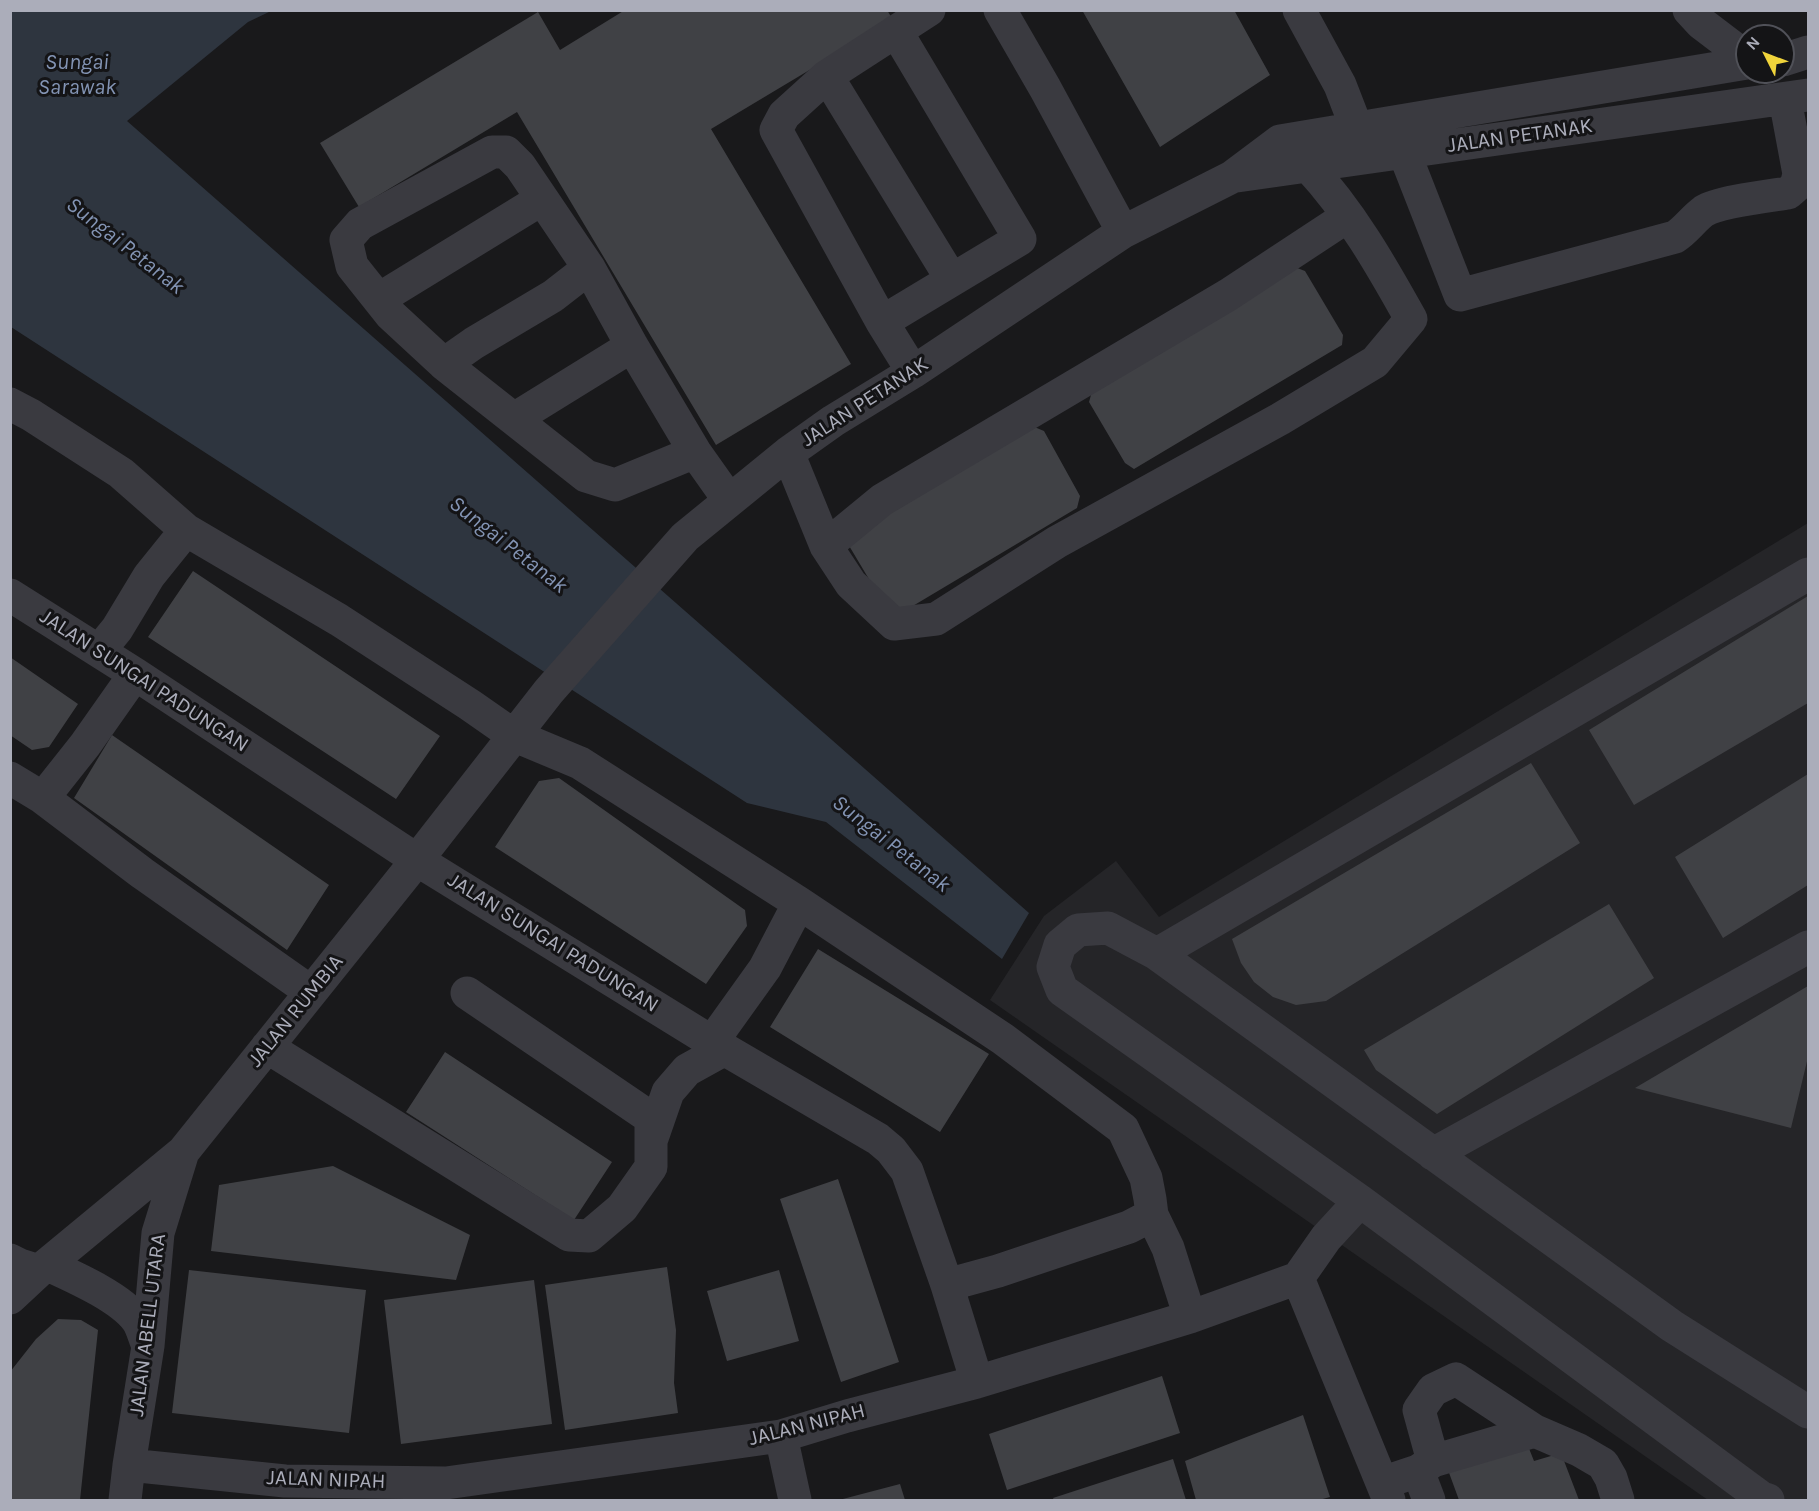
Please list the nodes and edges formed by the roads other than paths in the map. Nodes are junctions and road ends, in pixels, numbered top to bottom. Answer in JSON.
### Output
{"nodes":[{"id":1,"x":929,"y":10,"type":"edge"},
{"id":2,"x":1000,"y":10,"type":"edge"},
{"id":3,"x":1299,"y":10,"type":"edge"},
{"id":4,"x":1689,"y":10,"type":"edge"},
{"id":5,"x":896,"y":32,"type":"junction"},
{"id":6,"x":1735,"y":49,"type":"edge"},
{"id":7,"x":1735,"y":65,"type":"edge"},
{"id":8,"x":827,"y":76,"type":"junction"},
{"id":9,"x":1797,"y":97,"type":"edge"},
{"id":10,"x":1357,"y":129,"type":"junction"},
{"id":11,"x":1404,"y":152,"type":"junction"},
{"id":12,"x":1308,"y":166,"type":"junction"},
{"id":13,"x":1232,"y":177,"type":"junction"},
{"id":14,"x":542,"y":199,"type":"junction"},
{"id":15,"x":1348,"y":216,"type":"junction"},
{"id":16,"x":1123,"y":232,"type":"junction"},
{"id":17,"x":589,"y":268,"type":"junction"},
{"id":18,"x":952,"y":280,"type":"junction"},
{"id":19,"x":379,"y":299,"type":"junction"},
{"id":20,"x":882,"y":322,"type":"junction"},
{"id":21,"x":632,"y":346,"type":"junction"},
{"id":22,"x":444,"y":364,"type":"junction"},
{"id":23,"x":913,"y":372,"type":"junction"},
{"id":24,"x":10,"y":404,"type":"edge"},
{"id":25,"x":514,"y":419,"type":"junction"},
{"id":26,"x":695,"y":452,"type":"junction"},
{"id":27,"x":788,"y":453,"type":"junction"},
{"id":28,"x":729,"y":500,"type":"junction"},
{"id":29,"x":186,"y":530,"type":"junction"},
{"id":30,"x":826,"y":546,"type":"junction"},
{"id":31,"x":1809,"y":574,"type":"edge"},
{"id":32,"x":10,"y":595,"type":"edge"},
{"id":33,"x":99,"y":651,"type":"junction"},
{"id":34,"x":135,"y":674,"type":"junction"},
{"id":35,"x":549,"y":691,"type":"joint"},
{"id":36,"x":513,"y":735,"type":"junction"},
{"id":37,"x":10,"y":778,"type":"edge"},
{"id":38,"x":43,"y":798,"type":"junction"},
{"id":39,"x":417,"y":860,"type":"junction"},
{"id":40,"x":799,"y":903,"type":"junction"},
{"id":41,"x":1809,"y":947,"type":"edge"},
{"id":42,"x":1157,"y":954,"type":"junction"},
{"id":43,"x":311,"y":992,"type":"junction"},
{"id":44,"x":467,"y":993,"type":"dead end"},
{"id":45,"x":719,"y":1045,"type":"junction"},
{"id":46,"x":267,"y":1047,"type":"junction"},
{"id":47,"x":651,"y":1141,"type":"junction"},
{"id":48,"x":183,"y":1152,"type":"junction"},
{"id":49,"x":1433,"y":1154,"type":"junction"},
{"id":50,"x":1360,"y":1201,"type":"junction"},
{"id":51,"x":1152,"y":1215,"type":"junction"},
{"id":52,"x":32,"y":1265,"type":"edge"},
{"id":53,"x":1298,"y":1278,"type":"junction"},
{"id":54,"x":947,"y":1286,"type":"junction"},
{"id":55,"x":10,"y":1298,"type":"edge"},
{"id":56,"x":1190,"y":1317,"type":"junction"},
{"id":57,"x":148,"y":1346,"type":"junction"},
{"id":58,"x":977,"y":1382,"type":"junction"},
{"id":59,"x":1809,"y":1412,"type":"edge"},
{"id":60,"x":1536,"y":1431,"type":"junction"},
{"id":61,"x":781,"y":1436,"type":"junction"},
{"id":62,"x":129,"y":1465,"type":"junction"},
{"id":63,"x":1427,"y":1478,"type":"edge"},
{"id":64,"x":1386,"y":1492,"type":"edge"},
{"id":65,"x":125,"y":1500,"type":"edge"},
{"id":66,"x":795,"y":1500,"type":"edge"},
{"id":67,"x":1618,"y":1500,"type":"edge"},
{"id":68,"x":1768,"y":1500,"type":"edge"}],
"edges":[{"from":1,"to":5,"type":"street"},
{"from":2,"to":16,"type":"street"},
{"from":3,"to":10,"type":"street"},
{"from":4,"to":6,"type":"street"},
{"from":5,"to":8,"type":"street"},
{"from":5,"to":18,"type":"street"},
{"from":7,"to":10,"type":"street","name":"JALAN PETANAK"},
{"from":8,"to":18,"type":"street"},
{"from":8,"to":20,"type":"street"},
{"from":9,"to":11,"type":"street","name":"JALAN PETANAK"},
{"from":9,"to":11,"type":"street"},
{"from":10,"to":13,"type":"street","name":"JALAN PETANAK"},
{"from":11,"to":12,"type":"street","name":"JALAN PETANAK"},
{"from":12,"to":13,"type":"street","name":"JALAN PETANAK"},
{"from":12,"to":15,"type":"street"},
{"from":13,"to":16,"type":"street","name":"JALAN PETANAK"},
{"from":14,"to":17,"type":"street"},
{"from":14,"to":19,"type":"street"},
{"from":14,"to":19,"type":"street"},
{"from":15,"to":30,"type":"street"},
{"from":15,"to":30,"type":"street"},
{"from":16,"to":23,"type":"street","name":"JALAN PETANAK"},
{"from":17,"to":21,"type":"street"},
{"from":17,"to":22,"type":"street"},
{"from":18,"to":20,"type":"street"},
{"from":19,"to":22,"type":"street"},
{"from":20,"to":23,"type":"street"},
{"from":21,"to":25,"type":"street"},
{"from":21,"to":26,"type":"street"},
{"from":22,"to":25,"type":"street"},
{"from":23,"to":27,"type":"street","name":"JALAN PETANAK"},
{"from":24,"to":29,"type":"street"},
{"from":25,"to":26,"type":"street"},
{"from":26,"to":28,"type":"street"},
{"from":27,"to":28,"type":"street","name":"JALAN PETANAK"},
{"from":27,"to":30,"type":"street"},
{"from":28,"to":35,"type":"street","name":"JALAN PETANAK"},
{"from":29,"to":33,"type":"street"},
{"from":29,"to":36,"type":"street"},
{"from":31,"to":42,"type":"street"},
{"from":32,"to":33,"type":"street","name":"JALAN SUNGAI PADUNGAN"},
{"from":33,"to":34,"type":"street","name":"JALAN SUNGAI PADUNGAN"},
{"from":34,"to":38,"type":"street"},
{"from":34,"to":39,"type":"street","name":"JALAN SUNGAI PADUNGAN"},
{"from":35,"to":36,"type":"street","name":"JALAN RUMBIA"},
{"from":36,"to":39,"type":"street","name":"JALAN RUMBIA"},
{"from":36,"to":40,"type":"street"},
{"from":37,"to":38,"type":"street"},
{"from":38,"to":43,"type":"street"},
{"from":39,"to":43,"type":"street","name":"JALAN RUMBIA"},
{"from":39,"to":45,"type":"street","name":"JALAN SUNGAI PADUNGAN"},
{"from":40,"to":45,"type":"street"},
{"from":40,"to":51,"type":"street"},
{"from":41,"to":49,"type":"street"},
{"from":42,"to":49,"type":"street"},
{"from":42,"to":50,"type":"street"},
{"from":43,"to":46,"type":"street","name":"JALAN RUMBIA"},
{"from":44,"to":47,"type":"street"},
{"from":45,"to":47,"type":"street"},
{"from":45,"to":54,"type":"street","name":"JALAN SUNGAI PADUNGAN"},
{"from":46,"to":47,"type":"street"},
{"from":46,"to":48,"type":"street","name":"JALAN RUMBIA"},
{"from":48,"to":52,"type":"street","name":"JALAN RUMBIA"},
{"from":48,"to":57,"type":"street","name":"JALAN ABELL UTARA"},
{"from":49,"to":59,"type":"street"},
{"from":50,"to":53,"type":"street"},
{"from":50,"to":68,"type":"street"},
{"from":51,"to":54,"type":"street"},
{"from":51,"to":56,"type":"street"},
{"from":52,"to":55,"type":"street","name":"JALAN RUMBIA"},
{"from":52,"to":57,"type":"street"},
{"from":53,"to":56,"type":"street","name":"JALAN NIPAH"},
{"from":53,"to":64,"type":"street"},
{"from":54,"to":58,"type":"street","name":"JALAN SUNGAI PADUNGAN"},
{"from":56,"to":58,"type":"street","name":"JALAN NIPAH"},
{"from":57,"to":62,"type":"street","name":"JALAN ABELL UTARA"},
{"from":58,"to":61,"type":"street","name":"JALAN NIPAH"},
{"from":60,"to":63,"type":"street"},
{"from":60,"to":63,"type":"street"},
{"from":60,"to":67,"type":"street"},
{"from":61,"to":62,"type":"street","name":"JALAN NIPAH"},
{"from":61,"to":66,"type":"street"},
{"from":62,"to":65,"type":"street","name":"JALAN ABELL UTARA"},
{"from":63,"to":64,"type":"street"}]}
